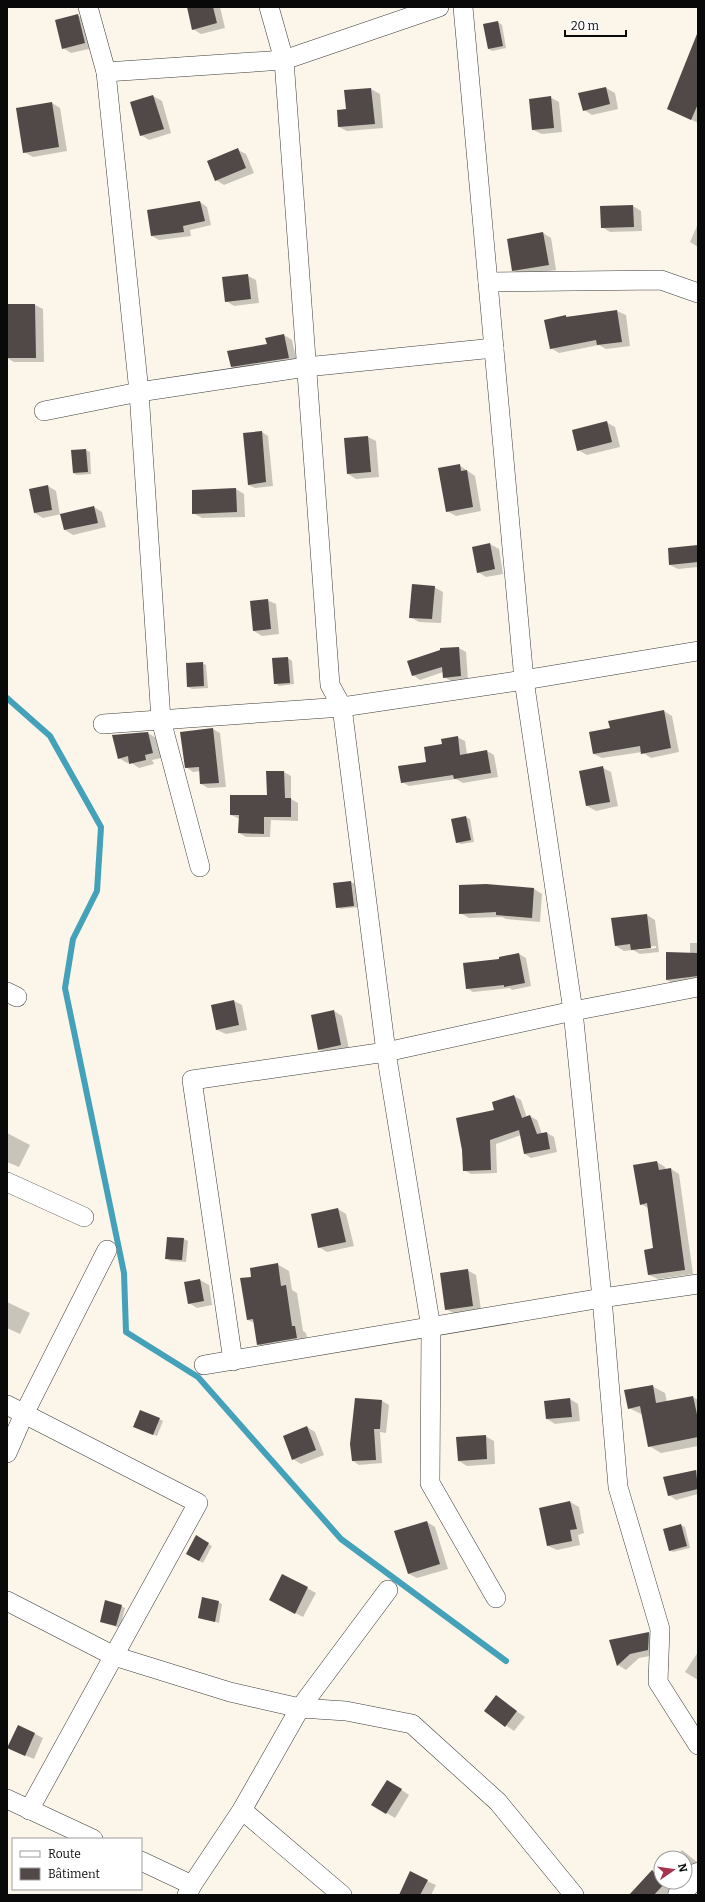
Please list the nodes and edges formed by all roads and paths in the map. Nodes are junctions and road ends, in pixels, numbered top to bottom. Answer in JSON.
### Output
{"nodes":[{"id":1,"x":88,"y":7,"type":"edge"},
{"id":2,"x":269,"y":7,"type":"edge"},
{"id":3,"x":439,"y":7,"type":"edge"},
{"id":4,"x":463,"y":7,"type":"edge"},
{"id":5,"x":284,"y":60,"type":"junction"},
{"id":6,"x":106,"y":72,"type":"junction"},
{"id":7,"x":488,"y":282,"type":"junction"},
{"id":8,"x":698,"y":293,"type":"edge"},
{"id":9,"x":494,"y":348,"type":"junction"},
{"id":10,"x":306,"y":367,"type":"junction"},
{"id":11,"x":139,"y":392,"type":"junction"},
{"id":12,"x":44,"y":411,"type":"dead end"},
{"id":13,"x":698,"y":651,"type":"edge"},
{"id":14,"x":524,"y":680,"type":"junction"},
{"id":15,"x":342,"y":707,"type":"junction"},
{"id":16,"x":161,"y":720,"type":"junction"},
{"id":17,"x":103,"y":724,"type":"dead end"},
{"id":18,"x":200,"y":867,"type":"dead end"},
{"id":19,"x":698,"y":987,"type":"edge"},
{"id":20,"x":573,"y":1011,"type":"junction"},
{"id":21,"x":386,"y":1052,"type":"junction"},
{"id":22,"x":7,"y":1182,"type":"edge"},
{"id":23,"x":84,"y":1217,"type":"dead end"},
{"id":24,"x":107,"y":1250,"type":"dead end"},
{"id":25,"x":698,"y":1284,"type":"edge"},
{"id":26,"x":602,"y":1298,"type":"junction"},
{"id":27,"x":431,"y":1328,"type":"junction"},
{"id":28,"x":233,"y":1361,"type":"junction"},
{"id":29,"x":204,"y":1365,"type":"dead end"},
{"id":30,"x":7,"y":1405,"type":"edge"},
{"id":31,"x":24,"y":1414,"type":"junction"},
{"id":32,"x":7,"y":1453,"type":"edge"},
{"id":33,"x":388,"y":1590,"type":"dead end"},
{"id":34,"x":496,"y":1598,"type":"dead end"},
{"id":35,"x":7,"y":1601,"type":"edge"},
{"id":36,"x":114,"y":1656,"type":"junction"},
{"id":37,"x":300,"y":1708,"type":"junction"},
{"id":38,"x":698,"y":1744,"type":"edge"},
{"id":39,"x":7,"y":1799,"type":"edge"},
{"id":40,"x":29,"y":1810,"type":"junction"},
{"id":41,"x":242,"y":1810,"type":"junction"},
{"id":42,"x":90,"y":1838,"type":"edge"},
{"id":43,"x":142,"y":1863,"type":"edge"},
{"id":44,"x":190,"y":1890,"type":"edge"},
{"id":45,"x":342,"y":1895,"type":"edge"},
{"id":46,"x":574,"y":1895,"type":"edge"}],
"edges":[{"from":1,"to":6,"type":"street"},
{"from":2,"to":5,"type":"street"},
{"from":3,"to":5,"type":"street"},
{"from":4,"to":7,"type":"street"},
{"from":5,"to":6,"type":"street"},
{"from":5,"to":10,"type":"street"},
{"from":6,"to":11,"type":"street"},
{"from":7,"to":8,"type":"street"},
{"from":7,"to":9,"type":"street"},
{"from":9,"to":10,"type":"street"},
{"from":9,"to":14,"type":"street"},
{"from":10,"to":11,"type":"street"},
{"from":10,"to":15,"type":"street"},
{"from":11,"to":12,"type":"street"},
{"from":11,"to":16,"type":"street"},
{"from":13,"to":14,"type":"street"},
{"from":14,"to":15,"type":"street"},
{"from":14,"to":20,"type":"street"},
{"from":15,"to":16,"type":"street"},
{"from":15,"to":21,"type":"street"},
{"from":16,"to":17,"type":"street"},
{"from":16,"to":18,"type":"street"},
{"from":19,"to":20,"type":"street"},
{"from":20,"to":21,"type":"street"},
{"from":20,"to":26,"type":"street"},
{"from":21,"to":27,"type":"street"},
{"from":21,"to":28,"type":"street"},
{"from":22,"to":23,"type":"street"},
{"from":24,"to":31,"type":"street"},
{"from":25,"to":26,"type":"street"},
{"from":26,"to":27,"type":"street"},
{"from":26,"to":38,"type":"street"},
{"from":27,"to":28,"type":"street"},
{"from":27,"to":34,"type":"street"},
{"from":28,"to":29,"type":"street"},
{"from":30,"to":31,"type":"street"},
{"from":31,"to":32,"type":"street"},
{"from":31,"to":36,"type":"street"},
{"from":33,"to":37,"type":"street"},
{"from":35,"to":36,"type":"street"},
{"from":36,"to":37,"type":"street"},
{"from":36,"to":40,"type":"street"},
{"from":37,"to":41,"type":"street"},
{"from":37,"to":46,"type":"street"},
{"from":39,"to":40,"type":"street"},
{"from":40,"to":42,"type":"street"},
{"from":41,"to":44,"type":"street"},
{"from":41,"to":45,"type":"street"},
{"from":43,"to":44,"type":"street"}]}
